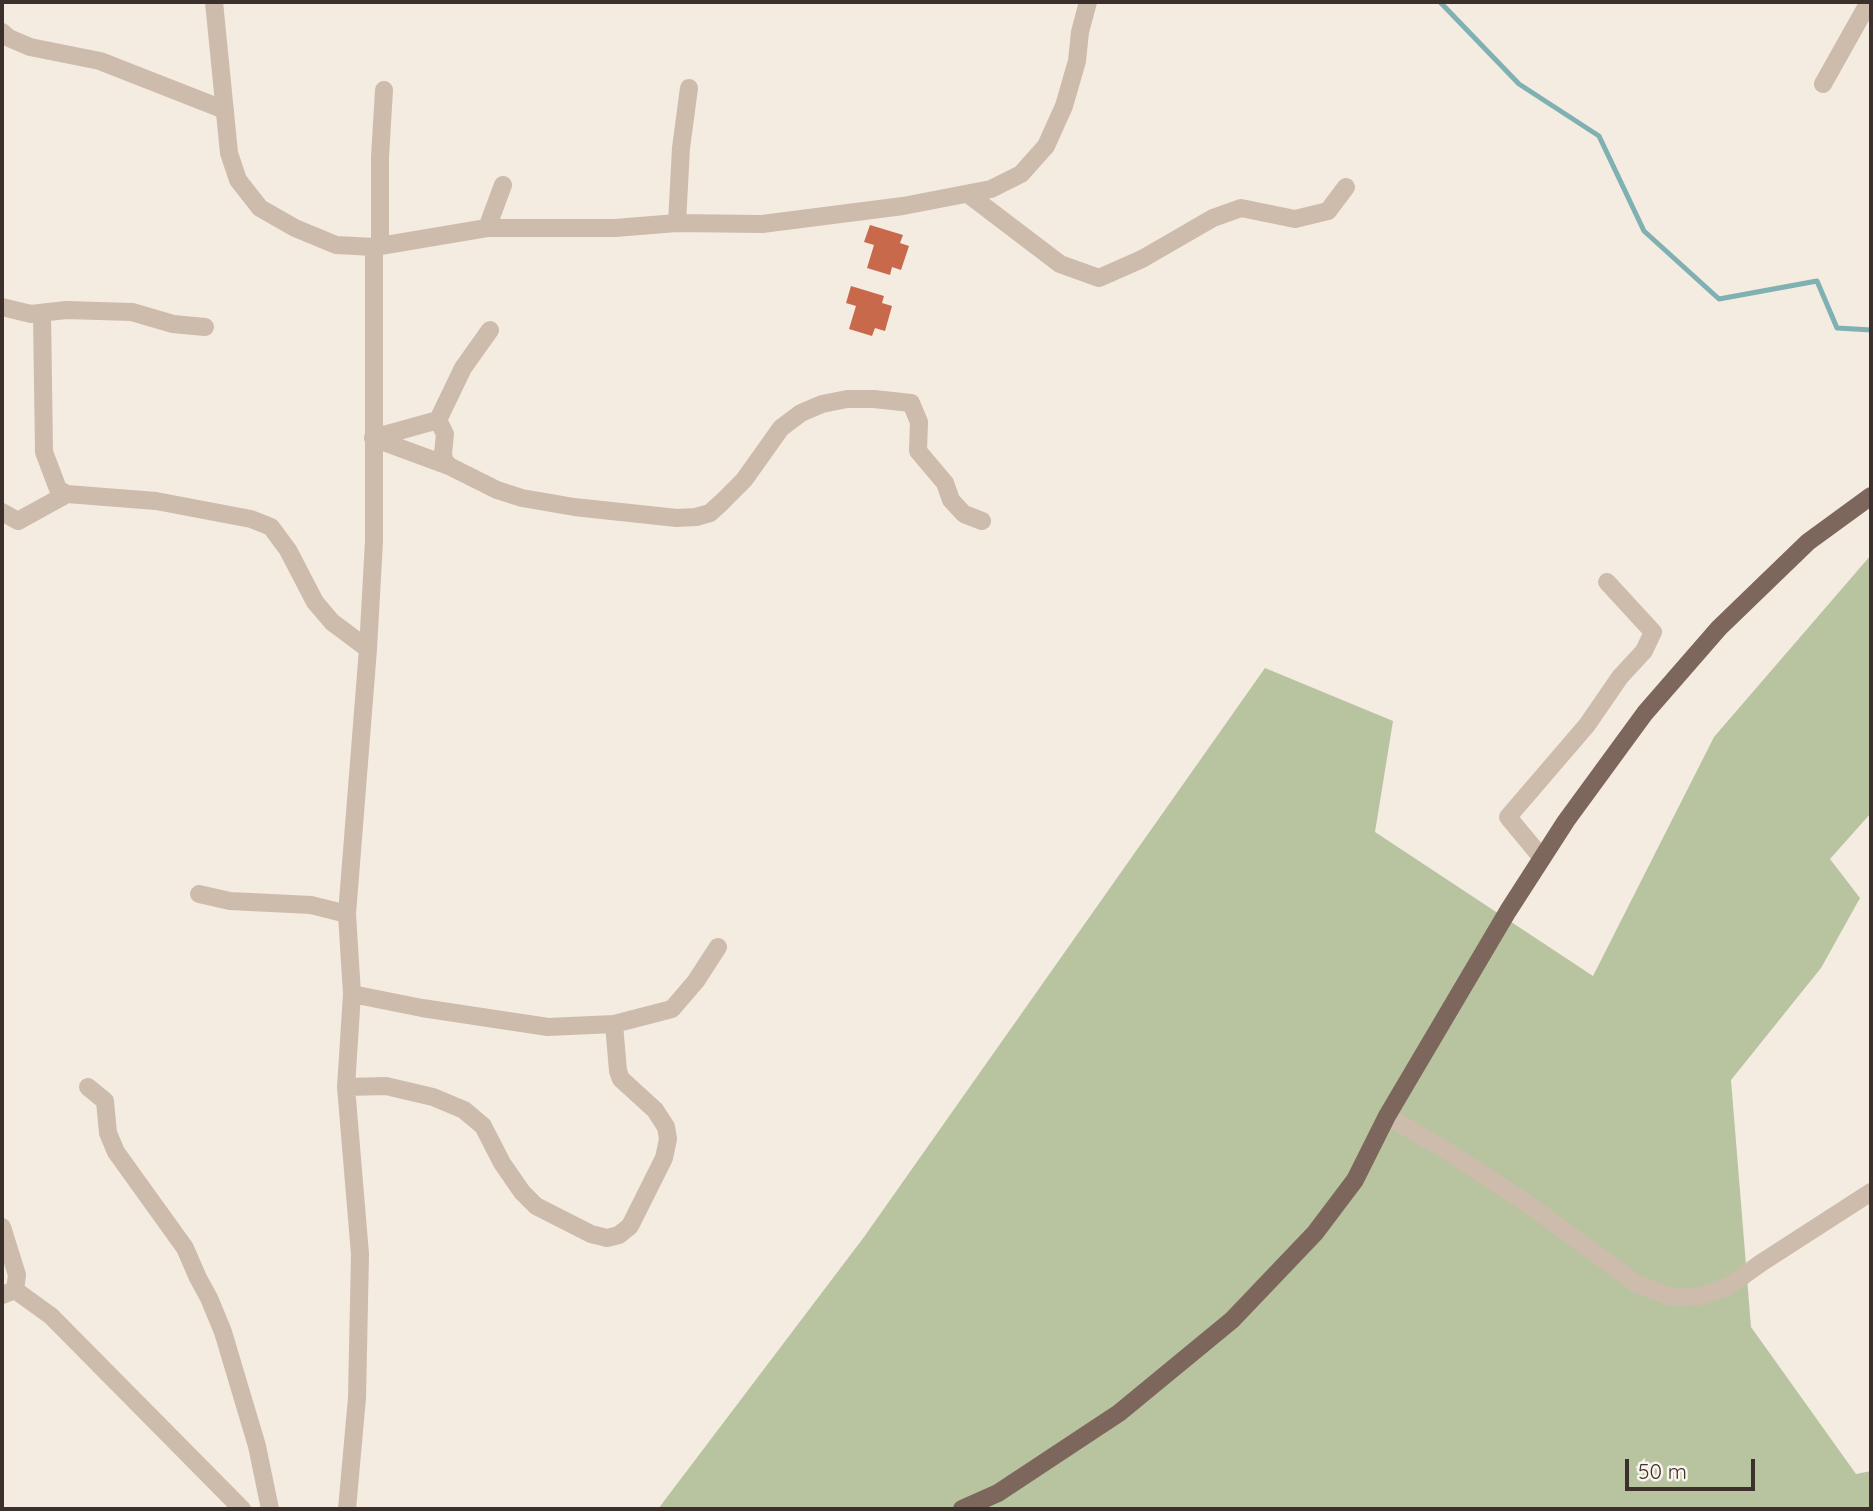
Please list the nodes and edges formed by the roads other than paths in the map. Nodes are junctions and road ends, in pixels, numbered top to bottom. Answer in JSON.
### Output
{"nodes":[{"id":1,"x":214,"y":2,"type":"edge"},
{"id":2,"x":1088,"y":2,"type":"edge"},
{"id":3,"x":1869,"y":2,"type":"edge"},
{"id":4,"x":2,"y":32,"type":"edge"},
{"id":5,"x":1823,"y":85,"type":"dead end"},
{"id":6,"x":689,"y":88,"type":"dead end"},
{"id":7,"x":384,"y":90,"type":"dead end"},
{"id":8,"x":225,"y":110,"type":"junction"},
{"id":9,"x":503,"y":185,"type":"dead end"},
{"id":10,"x":1346,"y":187,"type":"dead end"},
{"id":11,"x":968,"y":194,"type":"junction"},
{"id":12,"x":677,"y":223,"type":"junction"},
{"id":13,"x":487,"y":228,"type":"junction"},
{"id":14,"x":377,"y":246,"type":"junction"},
{"id":15,"x":2,"y":307,"type":"edge"},
{"id":16,"x":42,"y":313,"type":"junction"},
{"id":17,"x":205,"y":327,"type":"dead end"},
{"id":18,"x":490,"y":330,"type":"dead end"},
{"id":19,"x":438,"y":421,"type":"junction"},
{"id":20,"x":373,"y":438,"type":"junction"},
{"id":21,"x":449,"y":466,"type":"junction"},
{"id":22,"x":67,"y":494,"type":"junction"},
{"id":23,"x":1871,"y":496,"type":"edge"},
{"id":24,"x":2,"y":512,"type":"edge"},
{"id":25,"x":982,"y":521,"type":"dead end"},
{"id":26,"x":1607,"y":582,"type":"dead end"},
{"id":27,"x":369,"y":649,"type":"junction"},
{"id":28,"x":1542,"y":858,"type":"junction"},
{"id":29,"x":199,"y":894,"type":"dead end"},
{"id":30,"x":347,"y":914,"type":"junction"},
{"id":31,"x":718,"y":947,"type":"dead end"},
{"id":32,"x":352,"y":994,"type":"junction"},
{"id":33,"x":614,"y":1024,"type":"junction"},
{"id":34,"x":88,"y":1087,"type":"dead end"},
{"id":35,"x":346,"y":1087,"type":"junction"},
{"id":36,"x":1387,"y":1116,"type":"junction"},
{"id":37,"x":1871,"y":1192,"type":"edge"},
{"id":38,"x":2,"y":1227,"type":"edge"},
{"id":39,"x":6,"y":1288,"type":"edge"},
{"id":40,"x":242,"y":1509,"type":"edge"},
{"id":41,"x":270,"y":1509,"type":"edge"},
{"id":42,"x":347,"y":1509,"type":"edge"},
{"id":43,"x":962,"y":1509,"type":"edge"}],
"edges":[{"from":1,"to":8,"type":"street"},
{"from":2,"to":11,"type":"street"},
{"from":3,"to":5,"type":"street"},
{"from":4,"to":8,"type":"street"},
{"from":6,"to":12,"type":"street"},
{"from":7,"to":14,"type":"street"},
{"from":8,"to":14,"type":"street"},
{"from":9,"to":13,"type":"street"},
{"from":10,"to":11,"type":"street"},
{"from":11,"to":12,"type":"street"},
{"from":12,"to":13,"type":"street"},
{"from":13,"to":14,"type":"street"},
{"from":14,"to":20,"type":"street"},
{"from":15,"to":16,"type":"street"},
{"from":16,"to":17,"type":"street"},
{"from":16,"to":22,"type":"street"},
{"from":18,"to":19,"type":"street"},
{"from":19,"to":20,"type":"street"},
{"from":19,"to":21,"type":"street"},
{"from":20,"to":21,"type":"street"},
{"from":20,"to":27,"type":"street"},
{"from":21,"to":25,"type":"street"},
{"from":22,"to":24,"type":"street"},
{"from":22,"to":27,"type":"street"},
{"from":23,"to":28,"type":"main road"},
{"from":26,"to":28,"type":"street"},
{"from":27,"to":30,"type":"street"},
{"from":28,"to":36,"type":"main road"},
{"from":29,"to":30,"type":"street"},
{"from":30,"to":32,"type":"street"},
{"from":31,"to":33,"type":"street"},
{"from":32,"to":33,"type":"street"},
{"from":32,"to":35,"type":"street"},
{"from":33,"to":35,"type":"street"},
{"from":34,"to":41,"type":"street"},
{"from":35,"to":42,"type":"street"},
{"from":36,"to":37,"type":"street"},
{"from":36,"to":43,"type":"main road"},
{"from":38,"to":39,"type":"street"},
{"from":39,"to":40,"type":"street"}]}
